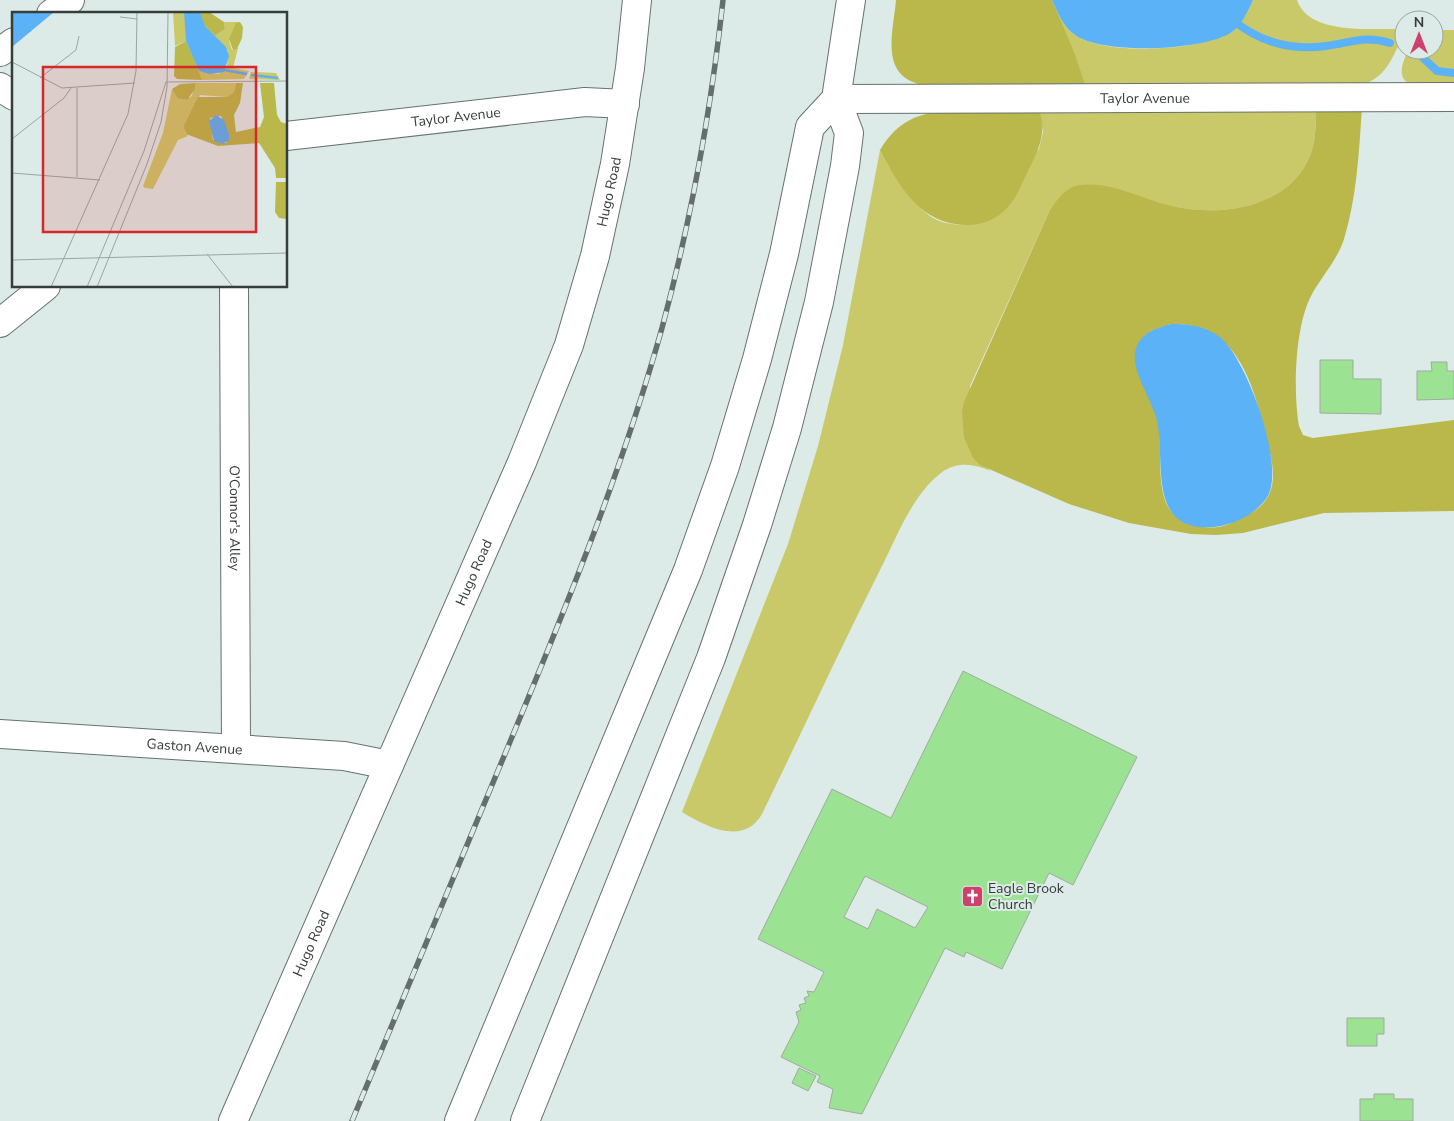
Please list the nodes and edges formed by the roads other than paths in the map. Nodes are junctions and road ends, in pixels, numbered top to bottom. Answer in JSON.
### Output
{"nodes":[{"id":1,"x":70,"y":0,"type":"edge"},
{"id":2,"x":637,"y":0,"type":"edge"},
{"id":3,"x":850,"y":0,"type":"edge"},
{"id":4,"x":54,"y":12,"type":"edge"},
{"id":5,"x":12,"y":43,"type":"edge"},
{"id":6,"x":0,"y":52,"type":"edge"},
{"id":7,"x":0,"y":88,"type":"edge"},
{"id":8,"x":12,"y":95,"type":"edge"},
{"id":9,"x":1454,"y":97,"type":"edge"},
{"id":10,"x":836,"y":99,"type":"junction"},
{"id":11,"x":625,"y":104,"type":"junction"},
{"id":12,"x":288,"y":136,"type":"edge"},
{"id":13,"x":44,"y":288,"type":"edge"},
{"id":14,"x":234,"y":288,"type":"edge"},
{"id":15,"x":0,"y":323,"type":"edge"},
{"id":16,"x":0,"y":734,"type":"edge"},
{"id":17,"x":236,"y":750,"type":"junction"},
{"id":18,"x":389,"y":765,"type":"junction"},
{"id":19,"x":233,"y":1121,"type":"edge"},
{"id":20,"x":459,"y":1121,"type":"edge"},
{"id":21,"x":525,"y":1121,"type":"edge"}],
"edges":[{"from":1,"to":4,"type":"street"},
{"from":2,"to":11,"type":"street","name":"Hugo Road"},
{"from":3,"to":10,"type":"street"},
{"from":5,"to":6,"type":"street"},
{"from":7,"to":8,"type":"street"},
{"from":9,"to":10,"type":"street","name":"Taylor Avenue"},
{"from":10,"to":20,"type":"street"},
{"from":10,"to":21,"type":"street"},
{"from":11,"to":12,"type":"street","name":"Taylor Avenue"},
{"from":11,"to":18,"type":"street","name":"Hugo Road"},
{"from":13,"to":15,"type":"street"},
{"from":14,"to":17,"type":"street","name":"O'Connor's Alley"},
{"from":16,"to":17,"type":"street","name":"Gaston Avenue"},
{"from":17,"to":18,"type":"street","name":"Gaston Avenue"},
{"from":18,"to":19,"type":"street","name":"Hugo Road"}]}
